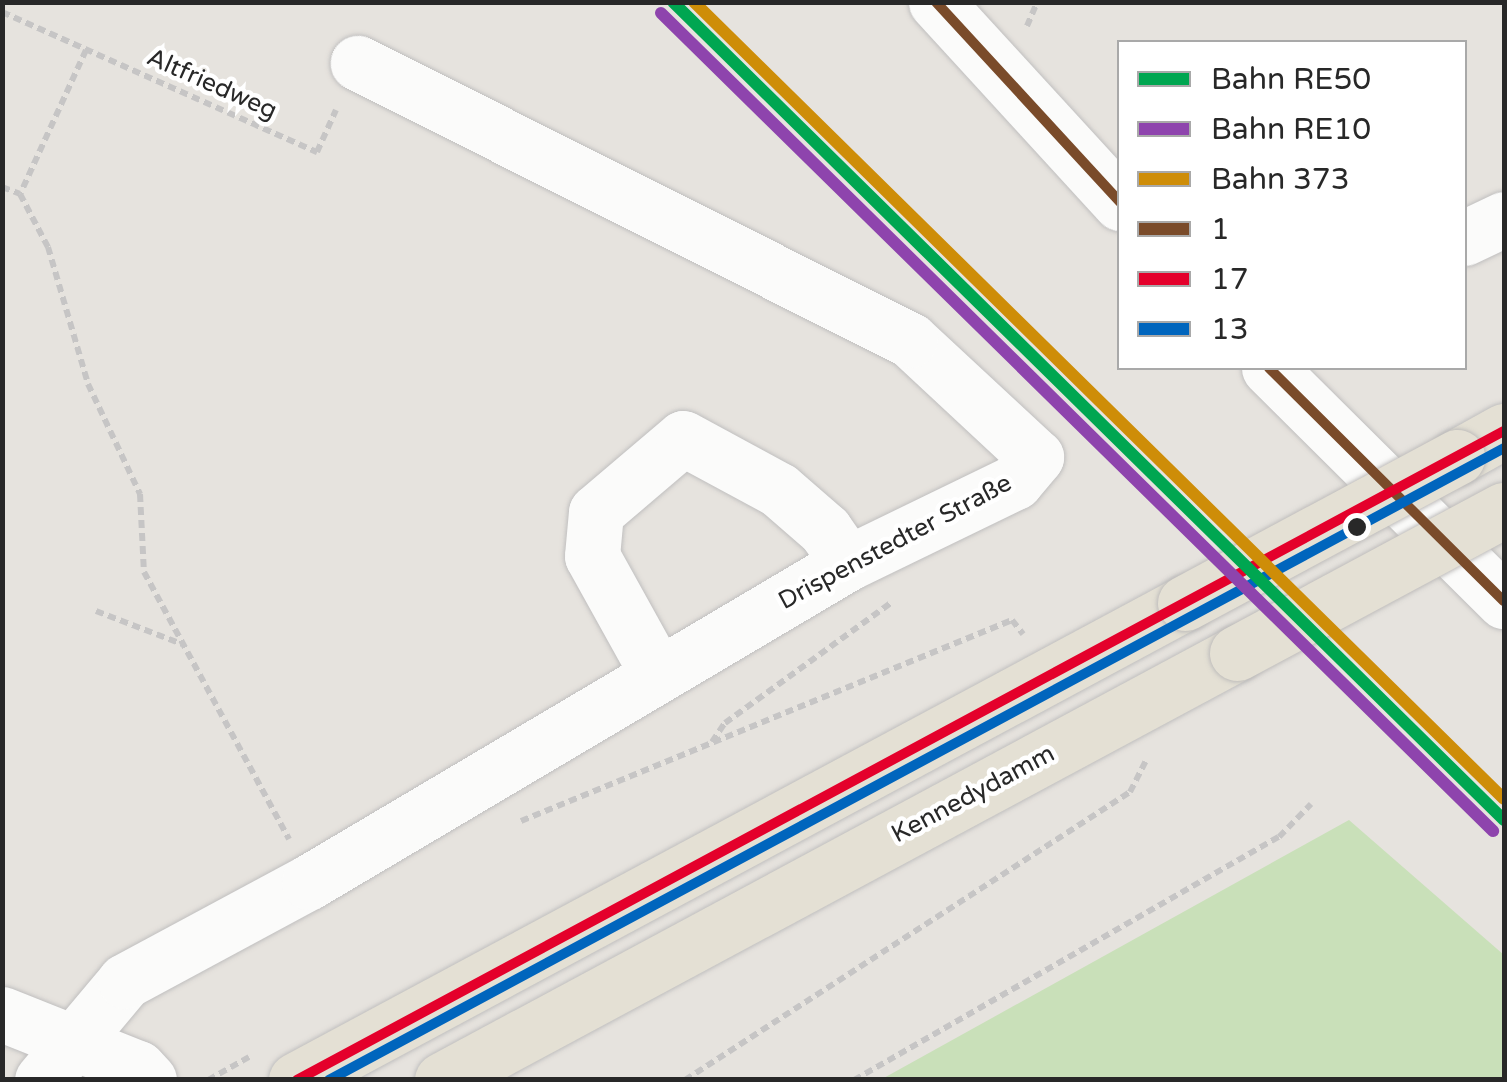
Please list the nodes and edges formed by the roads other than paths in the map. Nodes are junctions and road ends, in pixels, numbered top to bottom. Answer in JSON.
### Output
{"nodes":[{"id":1,"x":936,"y":2,"type":"edge"},
{"id":2,"x":986,"y":23,"type":"edge"},
{"id":3,"x":358,"y":64,"type":"road end"},
{"id":4,"x":1117,"y":199,"type":"edge"},
{"id":5,"x":1504,"y":219,"type":"edge"},
{"id":6,"x":1467,"y":237,"type":"edge"},
{"id":7,"x":1271,"y":370,"type":"edge"},
{"id":8,"x":1504,"y":431,"type":"edge"},
{"id":9,"x":1504,"y":510,"type":"edge"},
{"id":10,"x":848,"y":563,"type":"junction"},
{"id":11,"x":1504,"y":601,"type":"edge"},
{"id":12,"x":658,"y":675,"type":"junction"},
{"id":13,"x":2,"y":1014,"type":"edge"},
{"id":14,"x":56,"y":1059,"type":"edge"},
{"id":15,"x":149,"y":1080,"type":"edge"},
{"id":16,"x":296,"y":1080,"type":"edge"},
{"id":17,"x":442,"y":1080,"type":"edge"}],
"edges":[{"from":1,"to":2,"type":"street"},
{"from":2,"to":4,"type":"street"},
{"from":3,"to":10,"type":"street","name":"Drispenstedter Straße"},
{"from":5,"to":6,"type":"street"},
{"from":7,"to":11,"type":"street"},
{"from":8,"to":16,"type":"main road","bridge":true},
{"from":9,"to":17,"type":"main road","name":"Kennedydamm","bridge":true},
{"from":10,"to":12,"type":"street","name":"Drispenstedter Straße"},
{"from":10,"to":12,"type":"street"},
{"from":12,"to":14,"type":"street","name":"Drispenstedter Straße"},
{"from":13,"to":14,"type":"street"},
{"from":14,"to":15,"type":"street"}]}
